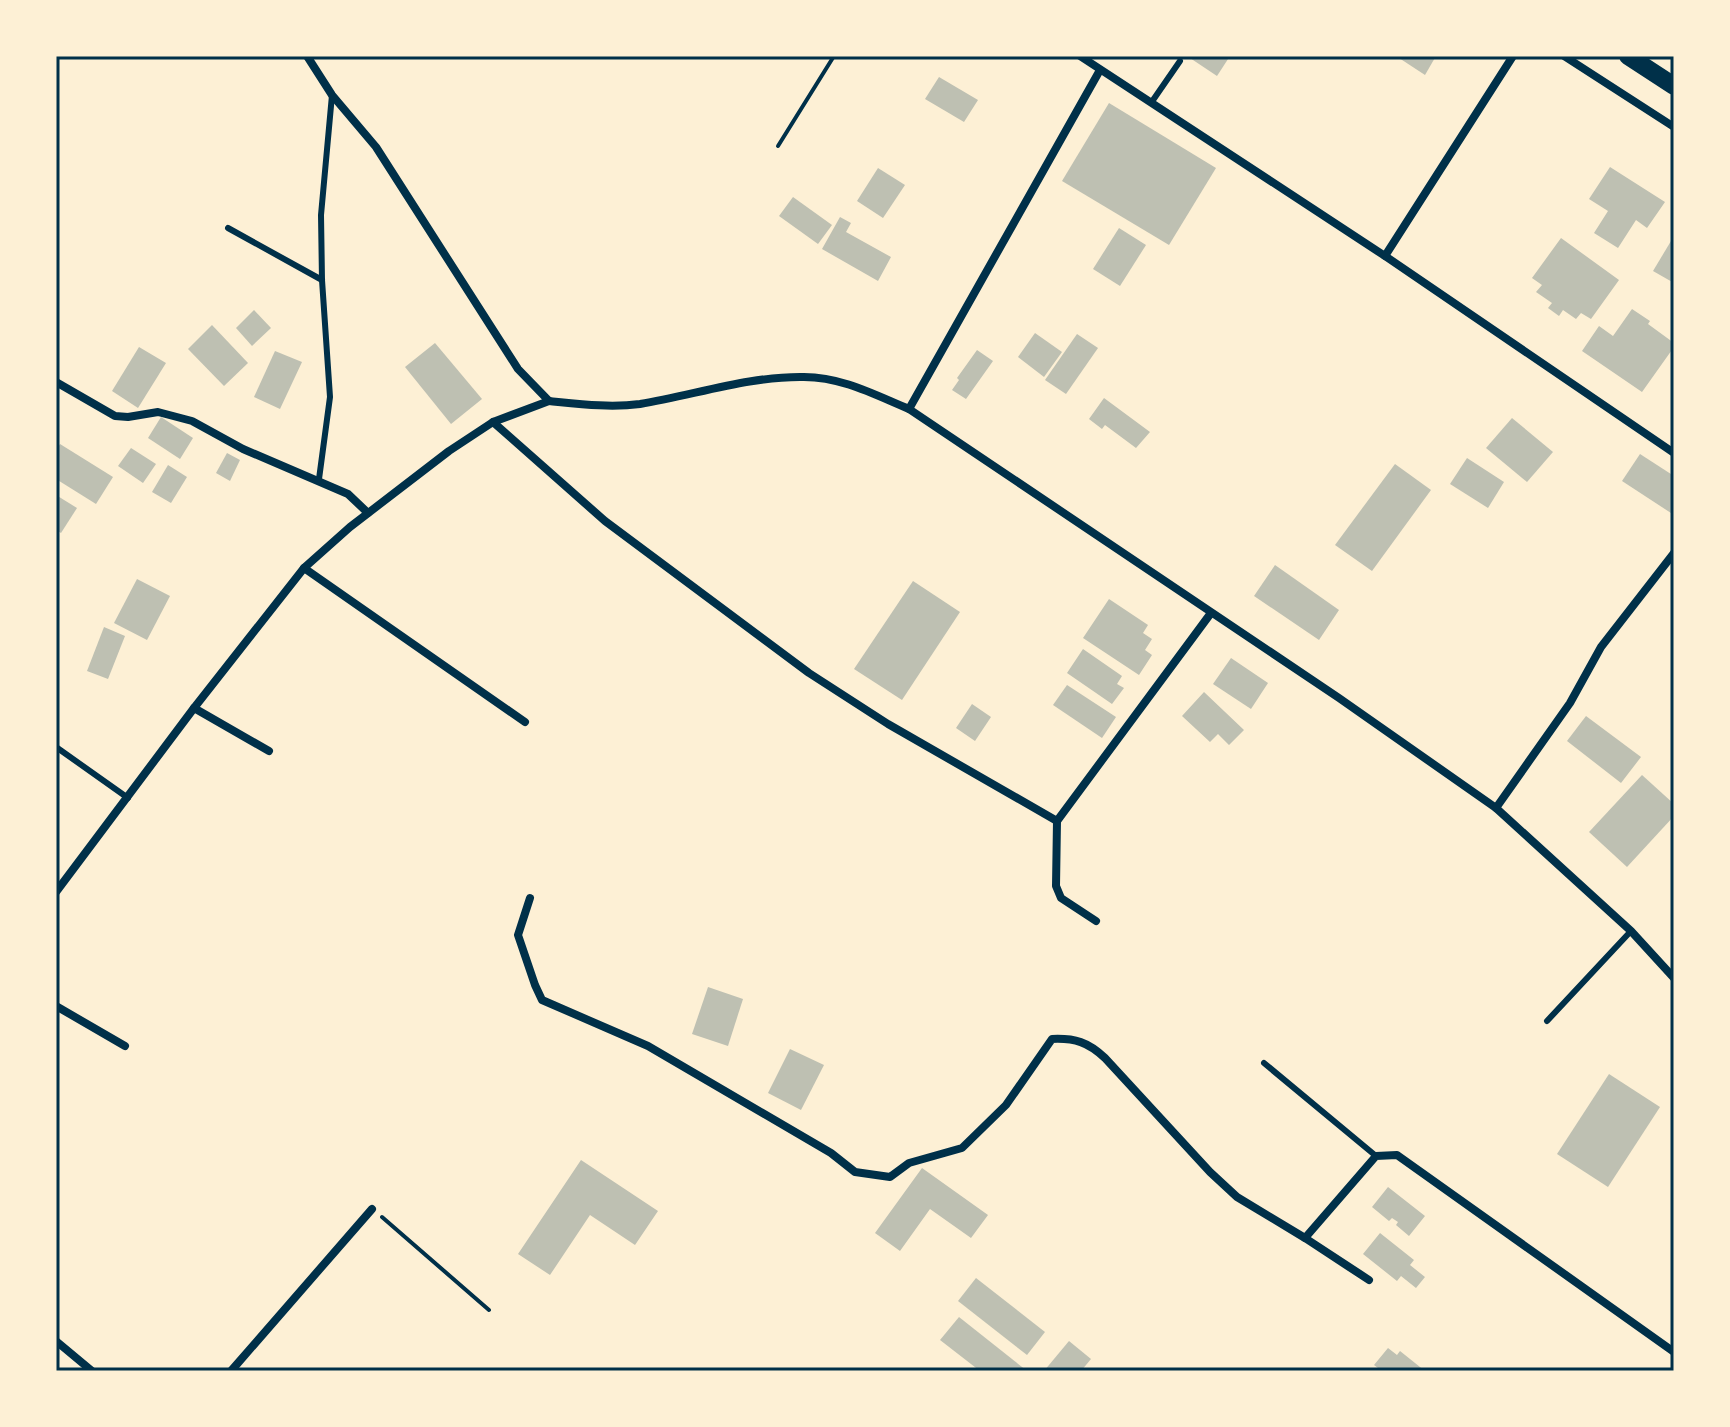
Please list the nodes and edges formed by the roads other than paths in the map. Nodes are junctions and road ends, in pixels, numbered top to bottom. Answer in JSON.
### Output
{"nodes":[{"id":1,"x":307,"y":56,"type":"edge"},
{"id":2,"x":1080,"y":56,"type":"edge"},
{"id":3,"x":1513,"y":56,"type":"edge"},
{"id":4,"x":1564,"y":56,"type":"edge"},
{"id":5,"x":1628,"y":56,"type":"edge"},
{"id":6,"x":1180,"y":61,"type":"dead end"},
{"id":7,"x":1100,"y":70,"type":"junction"},
{"id":8,"x":1674,"y":86,"type":"edge"},
{"id":9,"x":332,"y":95,"type":"junction"},
{"id":10,"x":1151,"y":103,"type":"junction"},
{"id":11,"x":1674,"y":127,"type":"edge"},
{"id":12,"x":228,"y":228,"type":"dead end"},
{"id":13,"x":1385,"y":256,"type":"junction"},
{"id":14,"x":322,"y":280,"type":"junction"},
{"id":15,"x":56,"y":382,"type":"edge"},
{"id":16,"x":549,"y":401,"type":"junction"},
{"id":17,"x":909,"y":409,"type":"junction"},
{"id":18,"x":493,"y":422,"type":"junction"},
{"id":19,"x":1674,"y":453,"type":"edge"},
{"id":20,"x":319,"y":479,"type":"junction"},
{"id":21,"x":368,"y":513,"type":"junction"},
{"id":22,"x":1674,"y":553,"type":"edge"},
{"id":23,"x":304,"y":568,"type":"junction"},
{"id":24,"x":1211,"y":613,"type":"junction"},
{"id":25,"x":194,"y":708,"type":"junction"},
{"id":26,"x":525,"y":722,"type":"dead end"},
{"id":27,"x":56,"y":747,"type":"edge"},
{"id":28,"x":269,"y":751,"type":"dead end"},
{"id":29,"x":128,"y":798,"type":"junction"},
{"id":30,"x":1496,"y":808,"type":"junction"},
{"id":31,"x":1057,"y":821,"type":"junction"},
{"id":32,"x":57,"y":890,"type":"edge"},
{"id":33,"x":530,"y":898,"type":"dead end"},
{"id":34,"x":1096,"y":921,"type":"dead end"},
{"id":35,"x":1631,"y":931,"type":"junction"},
{"id":36,"x":1674,"y":978,"type":"edge"},
{"id":37,"x":56,"y":1006,"type":"edge"},
{"id":38,"x":1547,"y":1021,"type":"dead end"},
{"id":39,"x":125,"y":1046,"type":"dead end"},
{"id":40,"x":1264,"y":1063,"type":"dead end"},
{"id":41,"x":1376,"y":1156,"type":"junction"},
{"id":42,"x":372,"y":1209,"type":"road end"},
{"id":43,"x":1305,"y":1238,"type":"junction"},
{"id":44,"x":1369,"y":1280,"type":"dead end"},
{"id":45,"x":56,"y":1341,"type":"edge"},
{"id":46,"x":1674,"y":1352,"type":"edge"},
{"id":47,"x":92,"y":1371,"type":"edge"},
{"id":48,"x":231,"y":1371,"type":"edge"}],
"edges":[{"from":1,"to":9,"type":"street"},
{"from":2,"to":7,"type":"street"},
{"from":3,"to":13,"type":"street"},
{"from":4,"to":11,"type":"street"},
{"from":5,"to":8,"type":"main road"},
{"from":6,"to":10,"type":"lane"},
{"from":7,"to":10,"type":"street"},
{"from":7,"to":17,"type":"street"},
{"from":9,"to":14,"type":"lane"},
{"from":9,"to":16,"type":"street"},
{"from":10,"to":13,"type":"street"},
{"from":12,"to":14,"type":"lane"},
{"from":13,"to":19,"type":"street"},
{"from":14,"to":20,"type":"lane"},
{"from":15,"to":20,"type":"street"},
{"from":16,"to":17,"type":"street"},
{"from":16,"to":18,"type":"street"},
{"from":17,"to":24,"type":"street"},
{"from":18,"to":21,"type":"street"},
{"from":18,"to":31,"type":"street"},
{"from":20,"to":21,"type":"street"},
{"from":21,"to":23,"type":"street"},
{"from":22,"to":30,"type":"street"},
{"from":23,"to":25,"type":"street"},
{"from":23,"to":26,"type":"street"},
{"from":24,"to":30,"type":"street"},
{"from":24,"to":31,"type":"street"},
{"from":25,"to":28,"type":"street"},
{"from":25,"to":29,"type":"street"},
{"from":27,"to":29,"type":"lane"},
{"from":29,"to":32,"type":"street"},
{"from":30,"to":35,"type":"street"},
{"from":31,"to":34,"type":"street"},
{"from":33,"to":43,"type":"street"},
{"from":35,"to":36,"type":"street"},
{"from":35,"to":38,"type":"lane"},
{"from":37,"to":39,"type":"street"},
{"from":40,"to":41,"type":"lane"},
{"from":41,"to":43,"type":"street"},
{"from":41,"to":46,"type":"street"},
{"from":42,"to":48,"type":"street"},
{"from":43,"to":44,"type":"street"},
{"from":45,"to":47,"type":"street"}]}
